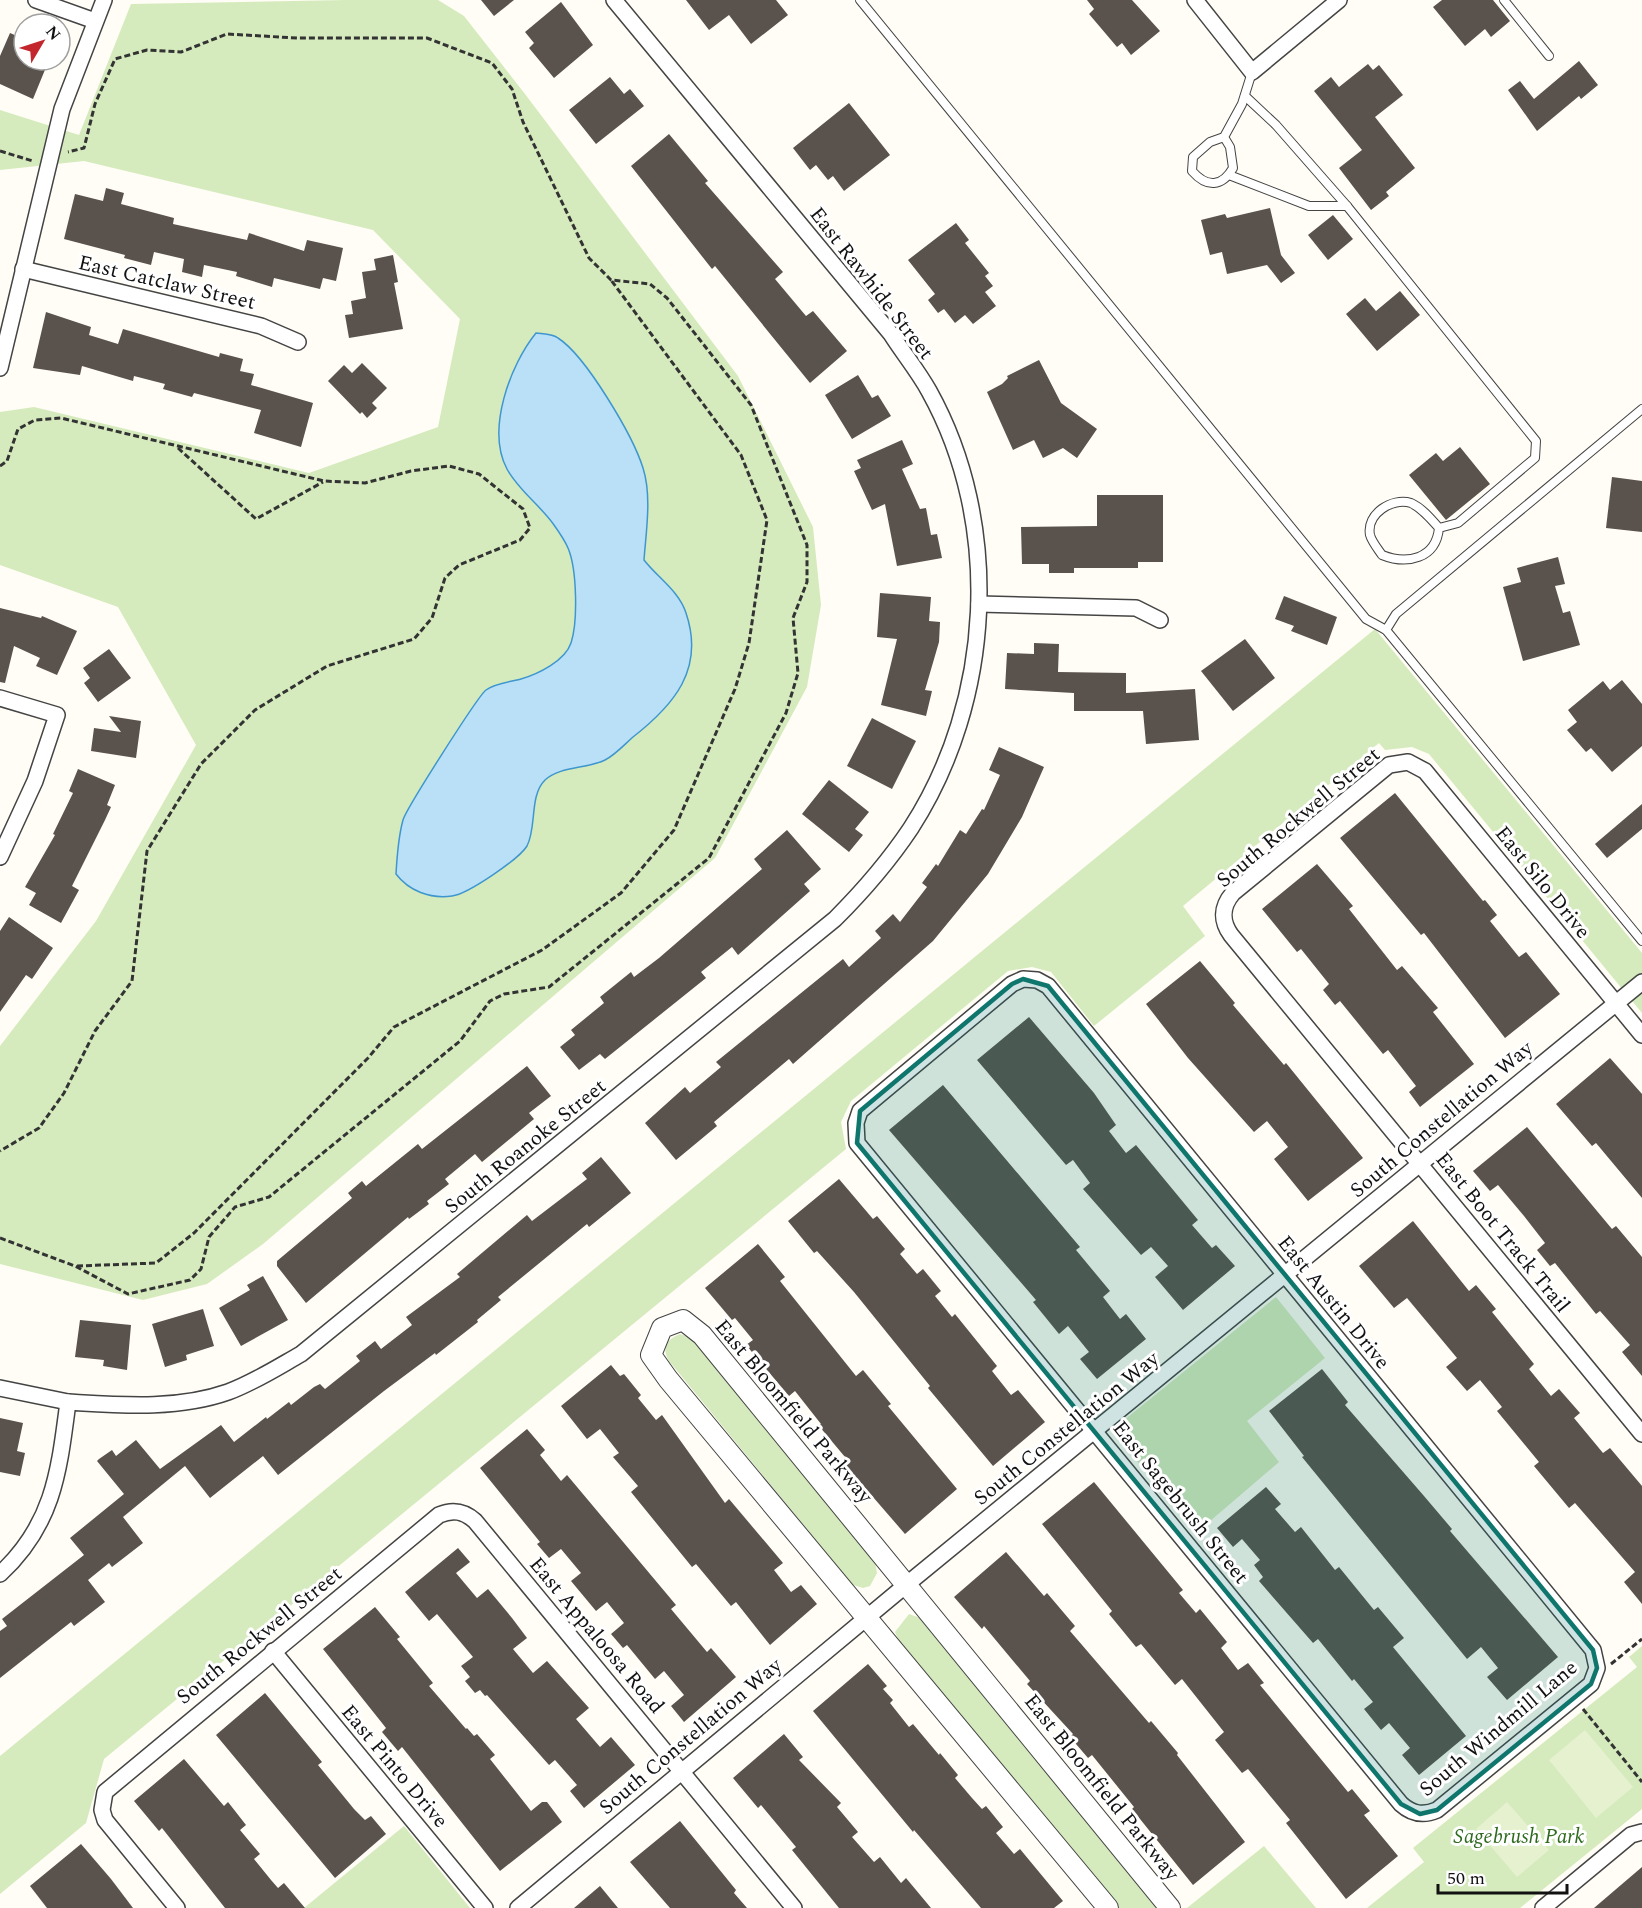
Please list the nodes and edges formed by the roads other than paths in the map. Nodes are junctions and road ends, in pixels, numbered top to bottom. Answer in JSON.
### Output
{"nodes":[{"id":1,"x":36,"y":0,"type":"edge"},
{"id":2,"x":104,"y":0,"type":"edge"},
{"id":3,"x":614,"y":0,"type":"edge"},
{"id":4,"x":860,"y":0,"type":"edge"},
{"id":5,"x":1195,"y":0,"type":"edge"},
{"id":6,"x":1339,"y":0,"type":"edge"},
{"id":7,"x":1504,"y":0,"type":"edge"},
{"id":8,"x":95,"y":21,"type":"junction"},
{"id":9,"x":1549,"y":56,"type":"dead end"},
{"id":10,"x":1252,"y":72,"type":"junction"},
{"id":11,"x":1245,"y":96,"type":"junction"},
{"id":12,"x":1224,"y":137,"type":"junction"},
{"id":13,"x":1229,"y":175,"type":"junction"},
{"id":14,"x":1347,"y":206,"type":"junction"},
{"id":15,"x":23,"y":269,"type":"junction"},
{"id":16,"x":298,"y":342,"type":"dead end"},
{"id":17,"x":0,"y":368,"type":"edge"},
{"id":18,"x":1642,"y":409,"type":"edge"},
{"id":19,"x":1439,"y":528,"type":"junction"},
{"id":20,"x":979,"y":604,"type":"junction"},
{"id":21,"x":1160,"y":620,"type":"dead end"},
{"id":22,"x":1386,"y":630,"type":"junction"},
{"id":23,"x":0,"y":699,"type":"edge"},
{"id":24,"x":1408,"y":762,"type":"joint"},
{"id":25,"x":0,"y":857,"type":"edge"},
{"id":26,"x":1223,"y":914,"type":"joint"},
{"id":27,"x":1642,"y":941,"type":"edge"},
{"id":28,"x":1642,"y":982,"type":"edge"},
{"id":29,"x":1615,"y":1002,"type":"junction"},
{"id":30,"x":1642,"y":1035,"type":"edge"},
{"id":31,"x":856,"y":1123,"type":"joint"},
{"id":32,"x":1420,"y":1164,"type":"junction"},
{"id":33,"x":1285,"y":1275,"type":"junction"},
{"id":34,"x":0,"y":1388,"type":"edge"},
{"id":35,"x":68,"y":1402,"type":"junction"},
{"id":36,"x":1095,"y":1431,"type":"junction"},
{"id":37,"x":1642,"y":1434,"type":"edge"},
{"id":38,"x":452,"y":1511,"type":"joint"},
{"id":39,"x":0,"y":1574,"type":"edge"},
{"id":40,"x":906,"y":1585,"type":"junction"},
{"id":41,"x":866,"y":1619,"type":"junction"},
{"id":42,"x":273,"y":1651,"type":"junction"},
{"id":43,"x":1596,"y":1672,"type":"joint"},
{"id":44,"x":681,"y":1771,"type":"junction"},
{"id":45,"x":1420,"y":1814,"type":"joint"},
{"id":46,"x":1642,"y":1832,"type":"edge"},
{"id":47,"x":177,"y":1908,"type":"edge"},
{"id":48,"x":485,"y":1908,"type":"edge"},
{"id":49,"x":518,"y":1908,"type":"edge"},
{"id":50,"x":794,"y":1908,"type":"edge"},
{"id":51,"x":1108,"y":1908,"type":"edge"},
{"id":52,"x":1170,"y":1908,"type":"edge"},
{"id":53,"x":1543,"y":1908,"type":"edge"}],
"edges":[{"from":1,"to":8,"type":"street"},
{"from":2,"to":8,"type":"street"},
{"from":3,"to":20,"type":"street","name":"East Rawhide Street"},
{"from":4,"to":22,"type":"lane"},
{"from":5,"to":10,"type":"street"},
{"from":6,"to":10,"type":"street"},
{"from":7,"to":9,"type":"lane"},
{"from":8,"to":15,"type":"street"},
{"from":10,"to":11,"type":"lane"},
{"from":11,"to":12,"type":"lane"},
{"from":11,"to":14,"type":"lane"},
{"from":12,"to":13,"type":"lane"},
{"from":12,"to":13,"type":"lane"},
{"from":13,"to":14,"type":"lane"},
{"from":14,"to":19,"type":"lane"},
{"from":15,"to":16,"type":"street","name":"East Catclaw Street"},
{"from":15,"to":17,"type":"street"},
{"from":18,"to":22,"type":"lane"},
{"from":19,"to":19,"type":"lane"},
{"from":20,"to":21,"type":"street"},
{"from":20,"to":35,"type":"street","name":"South Roanoke Street"},
{"from":22,"to":27,"type":"lane"},
{"from":23,"to":25,"type":"street"},
{"from":24,"to":26,"type":"street","name":"South Rockwell Street"},
{"from":24,"to":29,"type":"street","name":"East Silo Drive"},
{"from":26,"to":32,"type":"street","name":"East Boot Track Trail"},
{"from":28,"to":29,"type":"street","name":"South Constellation Way"},
{"from":29,"to":30,"type":"street","name":"East Silo Drive"},
{"from":29,"to":32,"type":"street","name":"South Constellation Way"},
{"from":31,"to":33,"type":"street","name":"East Austin Drive"},
{"from":31,"to":36,"type":"street","name":"East Sagebrush Street"},
{"from":32,"to":33,"type":"street","name":"South Constellation Way"},
{"from":32,"to":37,"type":"street","name":"East Boot Track Trail"},
{"from":33,"to":36,"type":"street","name":"South Constellation Way"},
{"from":33,"to":43,"type":"street","name":"East Austin Drive"},
{"from":34,"to":35,"type":"street"},
{"from":35,"to":39,"type":"street"},
{"from":36,"to":40,"type":"street","name":"South Constellation Way"},
{"from":36,"to":45,"type":"street","name":"East Sagebrush Street"},
{"from":38,"to":42,"type":"street","name":"South Rockwell Street"},
{"from":38,"to":44,"type":"street","name":"East Appaloosa Road"},
{"from":40,"to":41,"type":"street","name":"South Constellation Way"},
{"from":40,"to":41,"type":"street","name":"East Bloomfield Parkway"},
{"from":40,"to":52,"type":"street","name":"East Bloomfield Parkway"},
{"from":41,"to":44,"type":"street","name":"South Constellation Way"},
{"from":41,"to":51,"type":"street","name":"East Bloomfield Parkway"},
{"from":42,"to":47,"type":"street","name":"South Rockwell Street"},
{"from":42,"to":48,"type":"street","name":"East Pinto Drive"},
{"from":43,"to":45,"type":"street","name":"South Windmill Lane"},
{"from":44,"to":49,"type":"street","name":"South Constellation Way"},
{"from":44,"to":50,"type":"street","name":"East Appaloosa Road"},
{"from":46,"to":53,"type":"street"}]}
